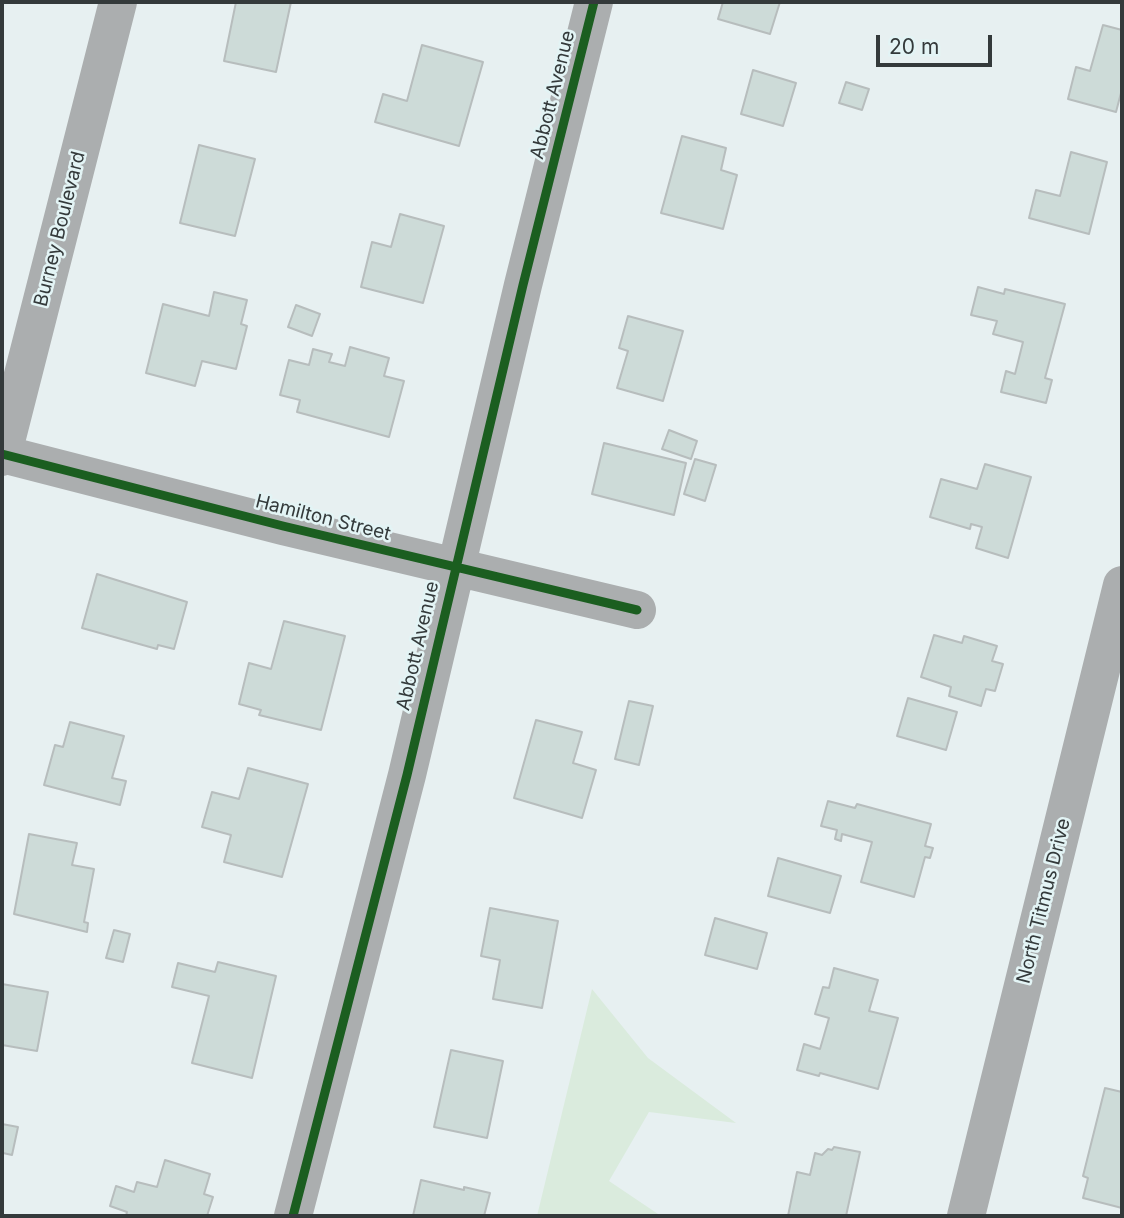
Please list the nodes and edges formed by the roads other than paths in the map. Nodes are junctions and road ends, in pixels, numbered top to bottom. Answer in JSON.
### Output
{"nodes":[{"id":1,"x":118,"y":2,"type":"edge"},
{"id":2,"x":594,"y":2,"type":"edge"},
{"id":3,"x":2,"y":455,"type":"edge"},
{"id":4,"x":454,"y":568,"type":"junction"},
{"id":5,"x":1119,"y":609,"type":"edge"},
{"id":6,"x":637,"y":610,"type":"dead end"},
{"id":7,"x":293,"y":1216,"type":"edge"},
{"id":8,"x":966,"y":1216,"type":"edge"}],
"edges":[{"from":1,"to":3,"type":"street","name":"Burney Boulevard"},
{"from":2,"to":4,"type":"street","name":"Abbott Avenue"},
{"from":3,"to":4,"type":"street","name":"Hamilton Street"},
{"from":4,"to":6,"type":"street","name":"Hamilton Street"},
{"from":4,"to":7,"type":"street","name":"Abbott Avenue"},
{"from":5,"to":8,"type":"street","name":"North Titmus Drive"}]}
